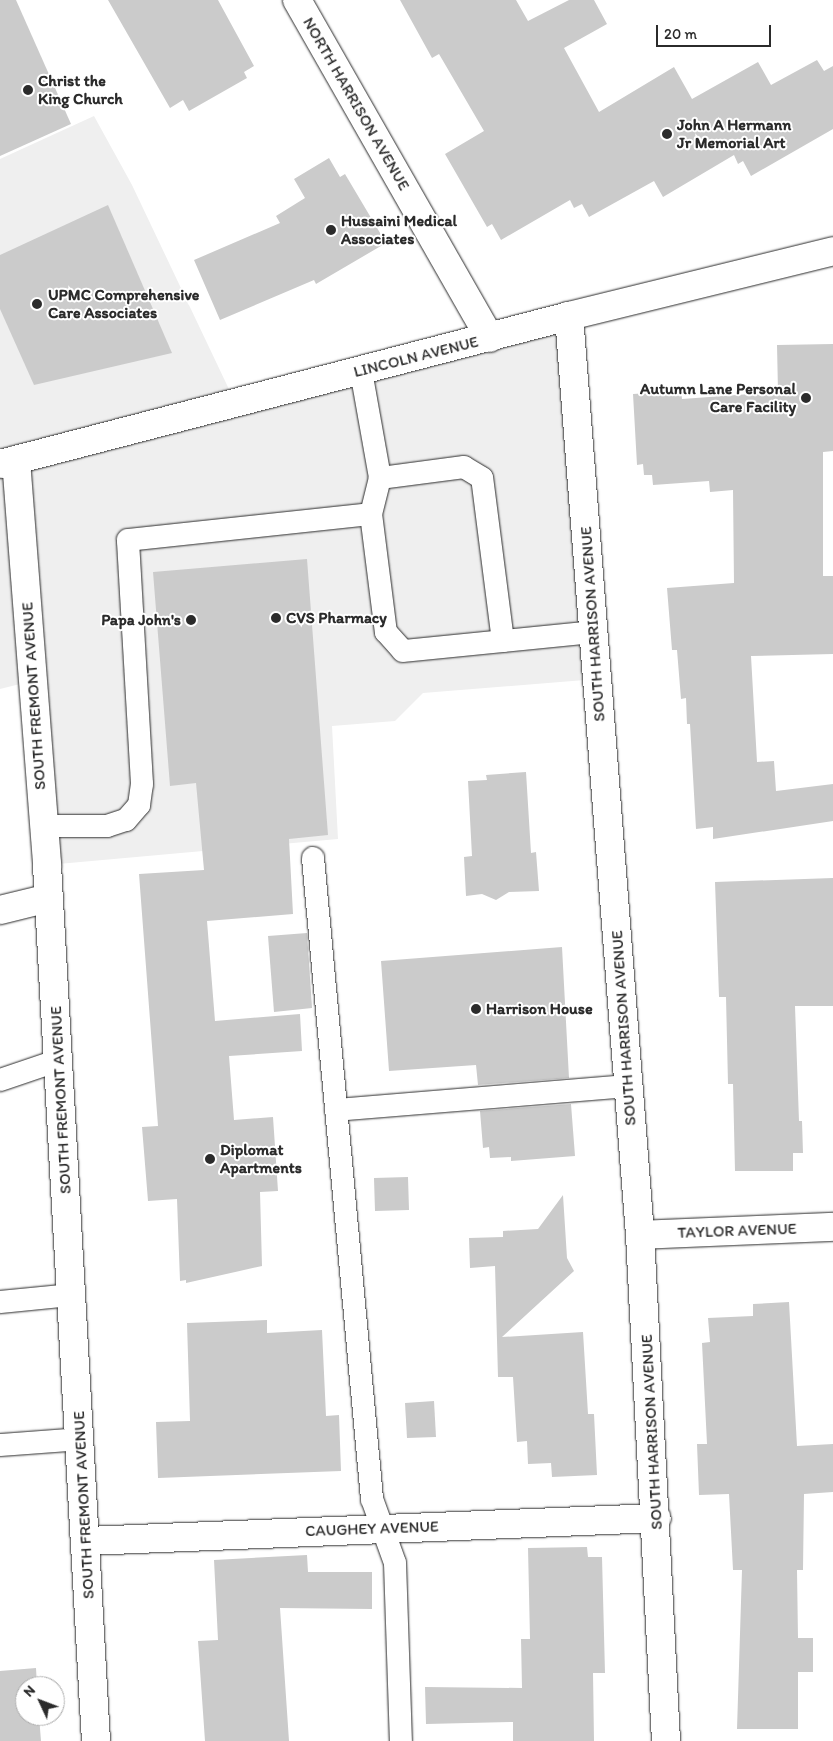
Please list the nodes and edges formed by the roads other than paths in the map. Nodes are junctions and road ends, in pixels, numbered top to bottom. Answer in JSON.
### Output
{"nodes":[{"id":1,"x":297,"y":0,"type":"edge"},
{"id":2,"x":833,"y":251,"type":"edge"},
{"id":3,"x":569,"y":316,"type":"junction"},
{"id":4,"x":490,"y":338,"type":"junction"},
{"id":5,"x":361,"y":371,"type":"junction"},
{"id":6,"x":8,"y":462,"type":"edge"},
{"id":7,"x":380,"y":478,"type":"junction"},
{"id":8,"x":371,"y":514,"type":"junction"},
{"id":9,"x":594,"y":632,"type":"junction"},
{"id":10,"x":503,"y":640,"type":"junction"},
{"id":11,"x":44,"y":826,"type":"junction"},
{"id":12,"x":313,"y":858,"type":"dead end"},
{"id":13,"x":49,"y":898,"type":"junction"},
{"id":14,"x":0,"y":910,"type":"edge"},
{"id":15,"x":58,"y":1060,"type":"junction"},
{"id":16,"x":0,"y":1080,"type":"edge"},
{"id":17,"x":628,"y":1086,"type":"junction"},
{"id":18,"x":336,"y":1110,"type":"junction"},
{"id":19,"x":833,"y":1227,"type":"edge"},
{"id":20,"x":640,"y":1235,"type":"junction"},
{"id":21,"x":72,"y":1296,"type":"junction"},
{"id":22,"x":0,"y":1302,"type":"edge"},
{"id":23,"x":81,"y":1439,"type":"junction"},
{"id":24,"x":0,"y":1444,"type":"edge"},
{"id":25,"x":657,"y":1518,"type":"junction"},
{"id":26,"x":382,"y":1529,"type":"junction"},
{"id":27,"x":87,"y":1541,"type":"junction"},
{"id":28,"x":96,"y":1741,"type":"edge"},
{"id":29,"x":401,"y":1741,"type":"edge"},
{"id":30,"x":666,"y":1741,"type":"edge"}],
"edges":[{"from":1,"to":4,"type":"street","name":"NORTH HARRISON AVENUE"},
{"from":2,"to":3,"type":"street","name":"LINCOLN AVENUE"},
{"from":3,"to":4,"type":"street","name":"LINCOLN AVENUE"},
{"from":3,"to":9,"type":"street","name":"SOUTH HARRISON AVENUE"},
{"from":4,"to":5,"type":"street","name":"LINCOLN AVENUE"},
{"from":5,"to":6,"type":"street","name":"LINCOLN AVENUE"},
{"from":5,"to":7,"type":"lane"},
{"from":6,"to":11,"type":"street","name":"SOUTH FREMONT AVENUE"},
{"from":7,"to":8,"type":"lane"},
{"from":7,"to":10,"type":"lane"},
{"from":8,"to":10,"type":"lane"},
{"from":8,"to":11,"type":"lane"},
{"from":9,"to":10,"type":"lane"},
{"from":9,"to":17,"type":"street","name":"SOUTH HARRISON AVENUE"},
{"from":11,"to":13,"type":"street","name":"SOUTH FREMONT AVENUE"},
{"from":12,"to":18,"type":"lane"},
{"from":13,"to":14,"type":"street"},
{"from":13,"to":15,"type":"street","name":"SOUTH FREMONT AVENUE"},
{"from":15,"to":16,"type":"lane"},
{"from":15,"to":21,"type":"street","name":"SOUTH FREMONT AVENUE"},
{"from":17,"to":18,"type":"lane"},
{"from":17,"to":20,"type":"street","name":"SOUTH HARRISON AVENUE"},
{"from":18,"to":26,"type":"lane"},
{"from":19,"to":20,"type":"street","name":"TAYLOR AVENUE"},
{"from":20,"to":25,"type":"street","name":"SOUTH HARRISON AVENUE"},
{"from":21,"to":22,"type":"lane"},
{"from":21,"to":23,"type":"street","name":"SOUTH FREMONT AVENUE"},
{"from":23,"to":24,"type":"lane"},
{"from":23,"to":27,"type":"street","name":"SOUTH FREMONT AVENUE"},
{"from":25,"to":26,"type":"street","name":"CAUGHEY AVENUE"},
{"from":25,"to":30,"type":"street","name":"SOUTH HARRISON AVENUE"},
{"from":26,"to":27,"type":"street","name":"CAUGHEY AVENUE"},
{"from":26,"to":29,"type":"lane"},
{"from":27,"to":28,"type":"street","name":"SOUTH FREMONT AVENUE"}]}
